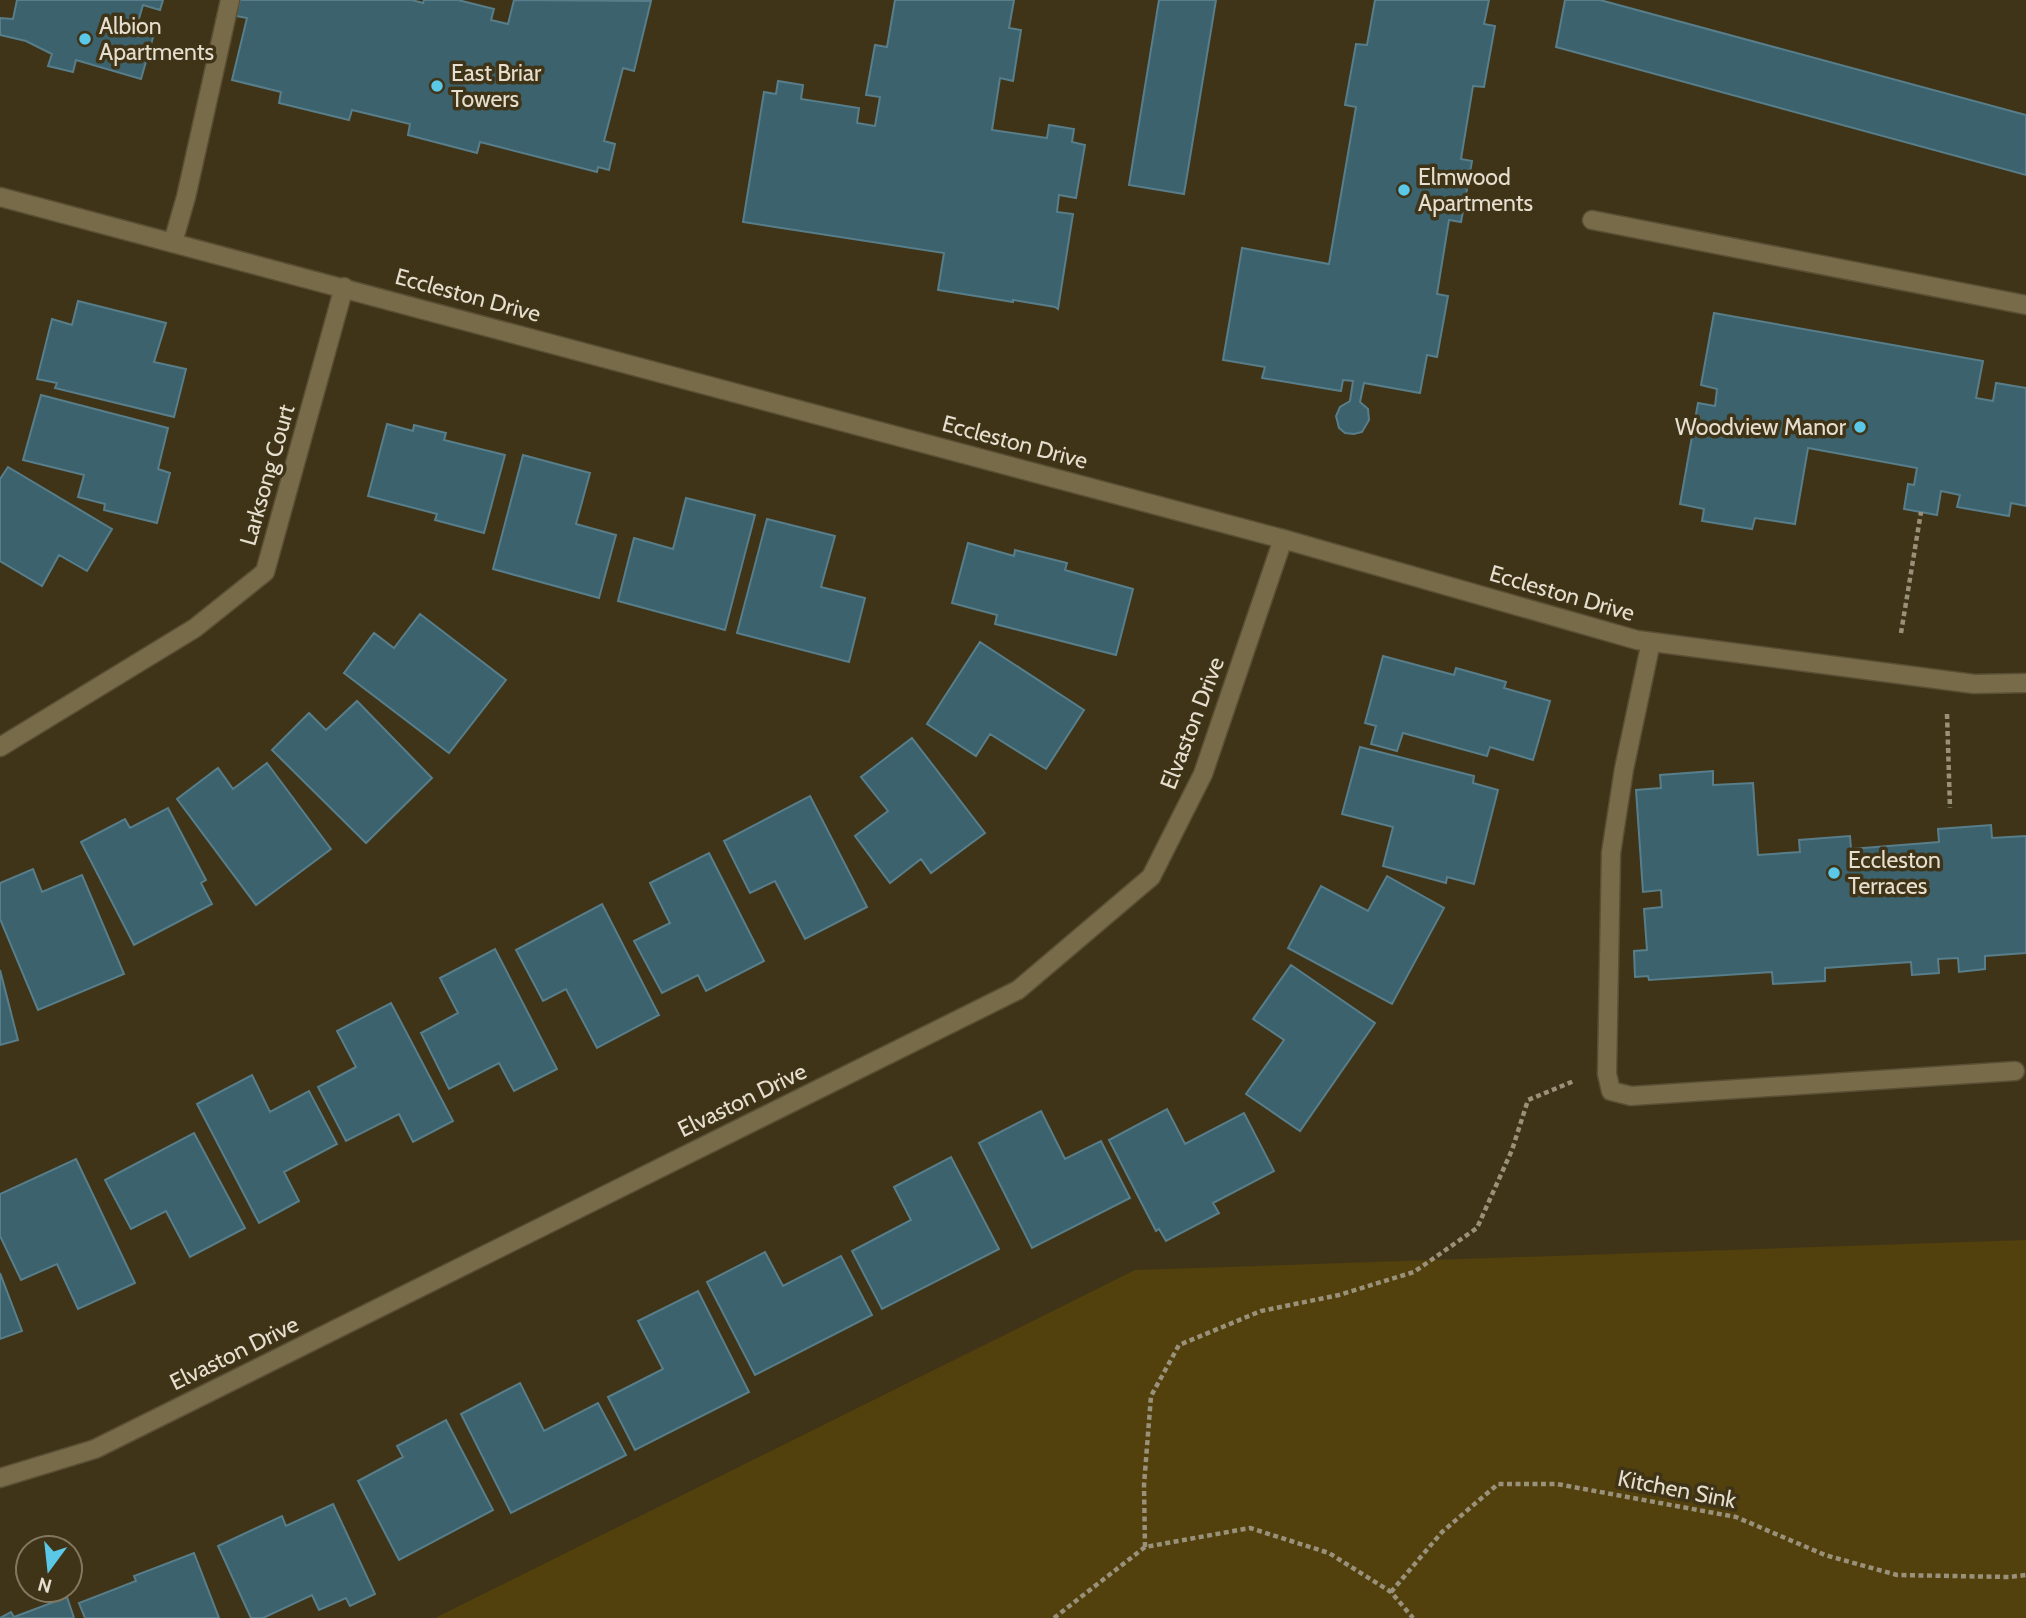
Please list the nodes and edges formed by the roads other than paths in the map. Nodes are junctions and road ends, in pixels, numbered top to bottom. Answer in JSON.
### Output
{"nodes":[{"id":1,"x":230,"y":0,"type":"edge"},
{"id":2,"x":0,"y":197,"type":"edge"},
{"id":3,"x":1592,"y":220,"type":"dead end"},
{"id":4,"x":173,"y":242,"type":"junction"},
{"id":5,"x":344,"y":287,"type":"junction"},
{"id":6,"x":2026,"y":305,"type":"edge"},
{"id":7,"x":1283,"y":539,"type":"junction"},
{"id":8,"x":1651,"y":642,"type":"junction"},
{"id":9,"x":2026,"y":683,"type":"edge"},
{"id":10,"x":0,"y":747,"type":"edge"},
{"id":11,"x":2015,"y":1071,"type":"dead end"},
{"id":12,"x":0,"y":1478,"type":"edge"}],
"edges":[{"from":1,"to":4,"type":"street"},
{"from":2,"to":4,"type":"street","name":"Eccleston Drive"},
{"from":3,"to":6,"type":"street"},
{"from":4,"to":5,"type":"street","name":"Eccleston Drive"},
{"from":5,"to":7,"type":"street","name":"Eccleston Drive"},
{"from":5,"to":10,"type":"street","name":"Larksong Court"},
{"from":7,"to":8,"type":"street","name":"Eccleston Drive"},
{"from":7,"to":12,"type":"street","name":"Elvaston Drive"},
{"from":8,"to":9,"type":"street","name":"Eccleston Drive"},
{"from":8,"to":11,"type":"street"}]}
